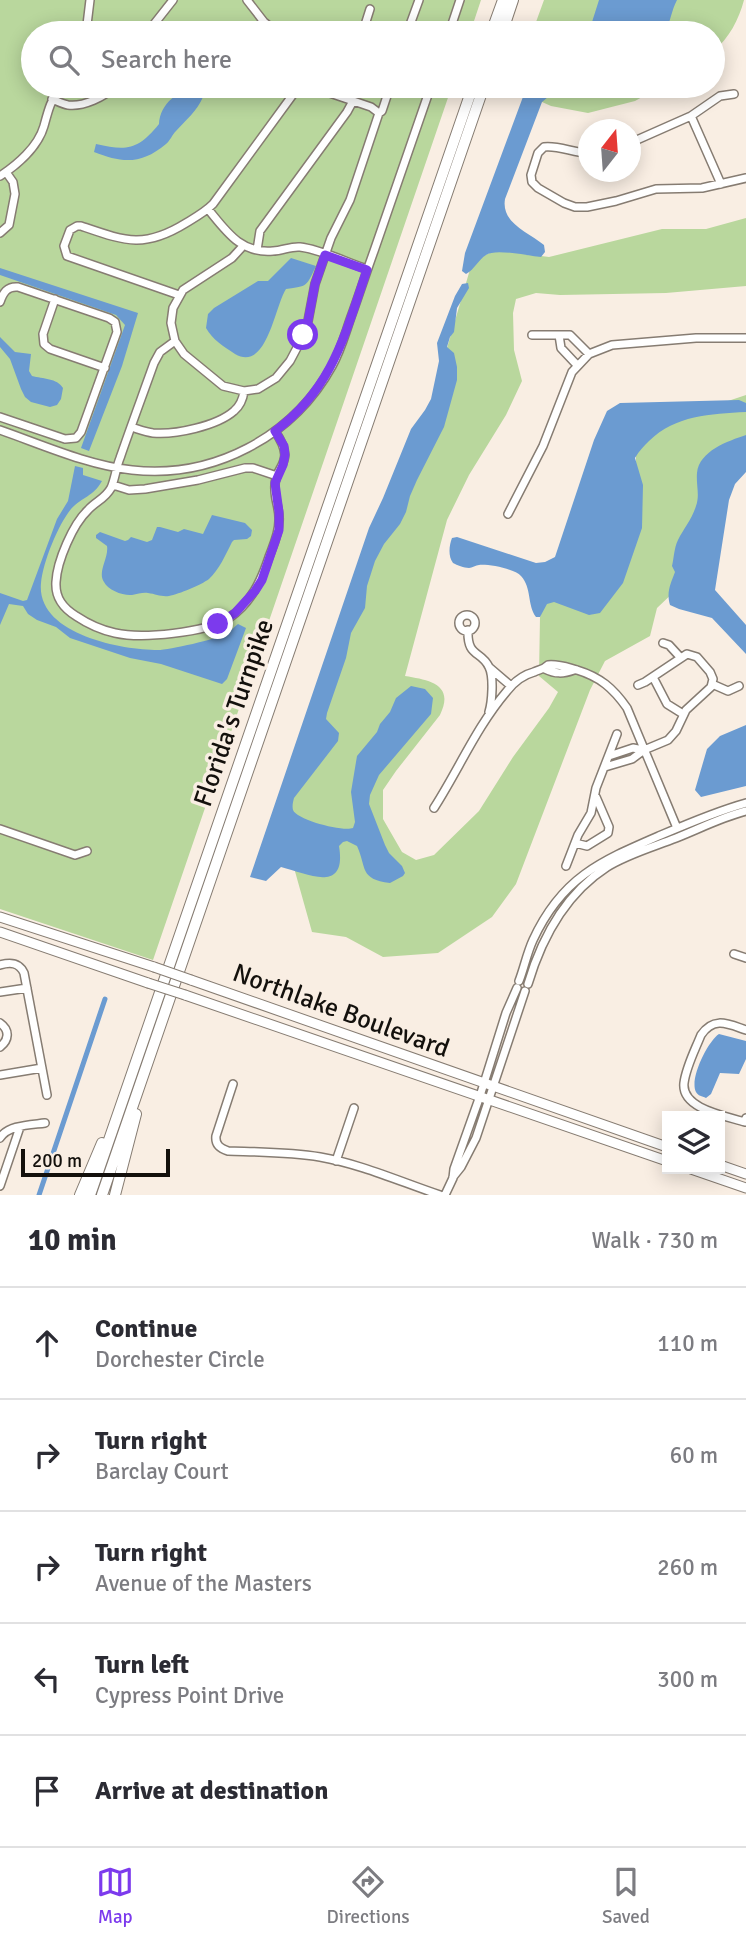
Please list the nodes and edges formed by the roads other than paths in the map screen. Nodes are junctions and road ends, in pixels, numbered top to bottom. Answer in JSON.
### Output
{"nodes":[{"id":1,"x":90,"y":0,"type":"edge"},
{"id":2,"x":173,"y":0,"type":"edge"},
{"id":3,"x":247,"y":0,"type":"edge"},
{"id":4,"x":419,"y":0,"type":"edge"},
{"id":5,"x":460,"y":0,"type":"edge"},
{"id":6,"x":503,"y":0,"type":"edge"},
{"id":7,"x":513,"y":0,"type":"edge"},
{"id":8,"x":370,"y":9,"type":"dead end"},
{"id":9,"x":87,"y":21,"type":"edge"},
{"id":10,"x":156,"y":21,"type":"edge"},
{"id":11,"x":263,"y":21,"type":"edge"},
{"id":12,"x":366,"y":21,"type":"edge"},
{"id":13,"x":411,"y":21,"type":"edge"},
{"id":14,"x":453,"y":21,"type":"edge"},
{"id":15,"x":495,"y":21,"type":"edge"},
{"id":16,"x":506,"y":21,"type":"edge"},
{"id":17,"x":734,"y":94,"type":"dead end"},
{"id":18,"x":725,"y":95,"type":"edge"},
{"id":19,"x":97,"y":98,"type":"edge"},
{"id":20,"x":290,"y":98,"type":"edge"},
{"id":21,"x":346,"y":98,"type":"edge"},
{"id":22,"x":386,"y":98,"type":"edge"},
{"id":23,"x":425,"y":98,"type":"edge"},
{"id":24,"x":469,"y":98,"type":"edge"},
{"id":25,"x":480,"y":98,"type":"edge"},
{"id":26,"x":717,"y":98,"type":"edge"},
{"id":27,"x":52,"y":99,"type":"joint"},
{"id":28,"x":353,"y":100,"type":"junction"},
{"id":29,"x":379,"y":114,"type":"junction"},
{"id":30,"x":691,"y":116,"type":"junction"},
{"id":31,"x":641,"y":138,"type":"edge"},
{"id":32,"x":578,"y":152,"type":"edge"},
{"id":33,"x":3,"y":174,"type":"edge"},
{"id":34,"x":746,"y":178,"type":"edge"},
{"id":35,"x":721,"y":184,"type":"junction"},
{"id":36,"x":208,"y":209,"type":"junction"},
{"id":37,"x":0,"y":233,"type":"edge"},
{"id":38,"x":243,"y":246,"type":"junction"},
{"id":39,"x":257,"y":250,"type":"junction"},
{"id":40,"x":325,"y":255,"type":"junction"},
{"id":41,"x":367,"y":270,"type":"junction"},
{"id":42,"x":179,"y":295,"type":"junction"},
{"id":43,"x":55,"y":299,"type":"junction"},
{"id":44,"x":0,"y":302,"type":"edge"},
{"id":45,"x":532,"y":335,"type":"dead end"},
{"id":46,"x":559,"y":335,"type":"junction"},
{"id":47,"x":746,"y":338,"type":"edge"},
{"id":48,"x":175,"y":341,"type":"junction"},
{"id":49,"x":589,"y":354,"type":"junction"},
{"id":50,"x":577,"y":365,"type":"junction"},
{"id":51,"x":105,"y":368,"type":"junction"},
{"id":52,"x":244,"y":391,"type":"junction"},
{"id":53,"x":0,"y":417,"type":"edge"},
{"id":54,"x":131,"y":427,"type":"junction"},
{"id":55,"x":0,"y":430,"type":"edge"},
{"id":56,"x":275,"y":431,"type":"junction"},
{"id":57,"x":116,"y":468,"type":"junction"},
{"id":58,"x":277,"y":476,"type":"junction"},
{"id":59,"x":113,"y":485,"type":"junction"},
{"id":60,"x":508,"y":514,"type":"dead end"},
{"id":61,"x":468,"y":630,"type":"dead end"},
{"id":62,"x":663,"y":643,"type":"dead end"},
{"id":63,"x":680,"y":657,"type":"junction"},
{"id":64,"x":490,"y":668,"type":"junction"},
{"id":65,"x":653,"y":677,"type":"junction"},
{"id":66,"x":712,"y":684,"type":"junction"},
{"id":67,"x":638,"y":685,"type":"dead end"},
{"id":68,"x":511,"y":686,"type":"junction"},
{"id":69,"x":739,"y":686,"type":"dead end"},
{"id":70,"x":683,"y":714,"type":"junction"},
{"id":71,"x":488,"y":716,"type":"junction"},
{"id":72,"x":617,"y":734,"type":"dead end"},
{"id":73,"x":644,"y":750,"type":"junction"},
{"id":74,"x":609,"y":756,"type":"junction"},
{"id":75,"x":605,"y":767,"type":"junction"},
{"id":76,"x":595,"y":794,"type":"junction"},
{"id":77,"x":746,"y":803,"type":"edge"},
{"id":78,"x":434,"y":808,"type":"dead end"},
{"id":79,"x":746,"y":811,"type":"edge"},
{"id":80,"x":677,"y":828,"type":"junction"},
{"id":81,"x":0,"y":829,"type":"edge"},
{"id":82,"x":575,"y":842,"type":"junction"},
{"id":83,"x":87,"y":851,"type":"dead end"},
{"id":84,"x":566,"y":866,"type":"dead end"},
{"id":85,"x":0,"y":917,"type":"edge"},
{"id":86,"x":0,"y":932,"type":"edge"},
{"id":87,"x":532,"y":942,"type":"junction"},
{"id":88,"x":543,"y":943,"type":"junction"},
{"id":89,"x":734,"y":954,"type":"dead end"},
{"id":90,"x":746,"y":958,"type":"edge"},
{"id":91,"x":0,"y":965,"type":"edge"},
{"id":92,"x":528,"y":968,"type":"junction"},
{"id":93,"x":522,"y":986,"type":"junction"},
{"id":94,"x":27,"y":988,"type":"junction"},
{"id":95,"x":0,"y":992,"type":"edge"},
{"id":96,"x":506,"y":1013,"type":"junction"},
{"id":97,"x":518,"y":1017,"type":"junction"},
{"id":98,"x":0,"y":1023,"type":"edge"},
{"id":99,"x":746,"y":1030,"type":"edge"},
{"id":100,"x":0,"y":1047,"type":"edge"},
{"id":101,"x":153,"y":1049,"type":"junction"},
{"id":102,"x":134,"y":1066,"type":"junction"},
{"id":103,"x":42,"y":1068,"type":"junction"},
{"id":104,"x":0,"y":1075,"type":"edge"},
{"id":105,"x":233,"y":1084,"type":"dead end"},
{"id":106,"x":489,"y":1085,"type":"junction"},
{"id":107,"x":47,"y":1095,"type":"dead end"},
{"id":108,"x":485,"y":1098,"type":"junction"},
{"id":109,"x":354,"y":1108,"type":"dead end"},
{"id":110,"x":700,"y":1111,"type":"edge"},
{"id":111,"x":725,"y":1117,"type":"edge"},
{"id":112,"x":746,"y":1118,"type":"edge"},
{"id":113,"x":45,"y":1123,"type":"dead end"},
{"id":114,"x":20,"y":1127,"type":"junction"},
{"id":115,"x":0,"y":1138,"type":"edge"},
{"id":116,"x":662,"y":1145,"type":"edge"},
{"id":117,"x":662,"y":1159,"type":"edge"},
{"id":118,"x":336,"y":1161,"type":"junction"},
{"id":119,"x":3,"y":1166,"type":"edge"},
{"id":120,"x":725,"y":1167,"type":"edge"},
{"id":121,"x":705,"y":1174,"type":"edge"},
{"id":122,"x":746,"y":1174,"type":"edge"},
{"id":123,"x":0,"y":1186,"type":"edge"},
{"id":124,"x":746,"y":1188,"type":"edge"},
{"id":125,"x":80,"y":1195,"type":"edge"},
{"id":126,"x":90,"y":1195,"type":"edge"},
{"id":127,"x":102,"y":1195,"type":"edge"},
{"id":128,"x":115,"y":1195,"type":"edge"},
{"id":129,"x":443,"y":1195,"type":"edge"}],
"edges":[{"from":1,"to":9,"type":"street"},
{"from":2,"to":10,"type":"street"},
{"from":3,"to":11,"type":"street"},
{"from":4,"to":13,"type":"street"},
{"from":5,"to":14,"type":"street"},
{"from":6,"to":15,"type":"highway"},
{"from":7,"to":16,"type":"highway"},
{"from":8,"to":12,"type":"street"},
{"from":17,"to":18,"type":"street"},
{"from":19,"to":27,"type":"street"},
{"from":20,"to":36,"type":"street"},
{"from":21,"to":28,"type":"street"},
{"from":22,"to":29,"type":"street"},
{"from":23,"to":41,"type":"street"},
{"from":24,"to":102,"type":"highway","name":"Florida's Turnpike"},
{"from":25,"to":101,"type":"highway","name":"Florida's Turnpike"},
{"from":26,"to":30,"type":"street"},
{"from":27,"to":33,"type":"street"},
{"from":28,"to":29,"type":"street"},
{"from":28,"to":39,"type":"street"},
{"from":29,"to":40,"type":"street"},
{"from":30,"to":31,"type":"street"},
{"from":30,"to":35,"type":"street"},
{"from":32,"to":35,"type":"street"},
{"from":33,"to":37,"type":"street"},
{"from":34,"to":35,"type":"street"},
{"from":36,"to":38,"type":"street"},
{"from":36,"to":42,"type":"street"},
{"from":38,"to":39,"type":"street"},
{"from":38,"to":42,"type":"street"},
{"from":39,"to":40,"type":"street"},
{"from":40,"to":41,"type":"street"},
{"from":40,"to":52,"type":"street"},
{"from":41,"to":56,"type":"street"},
{"from":42,"to":48,"type":"street"},
{"from":43,"to":44,"type":"street"},
{"from":43,"to":51,"type":"street"},
{"from":43,"to":51,"type":"street"},
{"from":45,"to":46,"type":"street"},
{"from":46,"to":49,"type":"street"},
{"from":46,"to":50,"type":"street"},
{"from":47,"to":49,"type":"street"},
{"from":48,"to":52,"type":"street"},
{"from":48,"to":54,"type":"street"},
{"from":49,"to":50,"type":"street"},
{"from":50,"to":60,"type":"street"},
{"from":51,"to":53,"type":"street"},
{"from":52,"to":54,"type":"street"},
{"from":54,"to":57,"type":"street"},
{"from":55,"to":57,"type":"street"},
{"from":56,"to":57,"type":"street"},
{"from":56,"to":58,"type":"street"},
{"from":57,"to":59,"type":"street"},
{"from":58,"to":59,"type":"street"},
{"from":58,"to":59,"type":"street"},
{"from":61,"to":64,"type":"street"},
{"from":62,"to":63,"type":"street"},
{"from":63,"to":65,"type":"street"},
{"from":63,"to":66,"type":"street"},
{"from":64,"to":68,"type":"street"},
{"from":64,"to":71,"type":"street"},
{"from":65,"to":67,"type":"street"},
{"from":65,"to":70,"type":"street"},
{"from":66,"to":69,"type":"street"},
{"from":66,"to":70,"type":"street"},
{"from":68,"to":71,"type":"street"},
{"from":68,"to":73,"type":"street"},
{"from":70,"to":73,"type":"street"},
{"from":71,"to":78,"type":"street"},
{"from":72,"to":74,"type":"street"},
{"from":73,"to":74,"type":"street"},
{"from":73,"to":75,"type":"street"},
{"from":73,"to":80,"type":"street"},
{"from":74,"to":75,"type":"street"},
{"from":75,"to":76,"type":"street"},
{"from":76,"to":82,"type":"street"},
{"from":76,"to":82,"type":"street"},
{"from":77,"to":80,"type":"street"},
{"from":79,"to":88,"type":"street"},
{"from":80,"to":87,"type":"street"},
{"from":81,"to":83,"type":"street"},
{"from":82,"to":84,"type":"street"},
{"from":85,"to":106,"type":"main road","name":"Northlake Boulevard","bridge":true},
{"from":86,"to":108,"type":"main road","name":"Northlake Boulevard","bridge":true},
{"from":87,"to":92,"type":"street"},
{"from":87,"to":96,"type":"street"},
{"from":88,"to":92,"type":"street"},
{"from":88,"to":97,"type":"street"},
{"from":89,"to":90,"type":"street"},
{"from":91,"to":94,"type":"street"},
{"from":92,"to":93,"type":"street"},
{"from":93,"to":96,"type":"street"},
{"from":93,"to":97,"type":"street"},
{"from":94,"to":95,"type":"street"},
{"from":94,"to":103,"type":"street"},
{"from":96,"to":97,"type":"street"},
{"from":96,"to":106,"type":"street"},
{"from":97,"to":106,"type":"street"},
{"from":98,"to":100,"type":"street"},
{"from":99,"to":110,"type":"street"},
{"from":101,"to":127,"type":"highway","name":"Florida's Turnpike"},
{"from":101,"to":128,"type":"highway"},
{"from":102,"to":125,"type":"highway"},
{"from":102,"to":126,"type":"highway","name":"Florida's Turnpike"},
{"from":103,"to":104,"type":"street"},
{"from":103,"to":107,"type":"street"},
{"from":105,"to":118,"type":"street"},
{"from":106,"to":108,"type":"street"},
{"from":106,"to":116,"type":"main road","name":"Northlake Boulevard"},
{"from":108,"to":117,"type":"main road","name":"Northlake Boulevard"},
{"from":108,"to":129,"type":"street"},
{"from":109,"to":118,"type":"street"},
{"from":111,"to":112,"type":"street"},
{"from":113,"to":114,"type":"street"},
{"from":114,"to":115,"type":"street"},
{"from":114,"to":119,"type":"street"},
{"from":118,"to":129,"type":"street"},
{"from":119,"to":123,"type":"street"},
{"from":120,"to":122,"type":"main road"},
{"from":121,"to":124,"type":"main road"}]}
